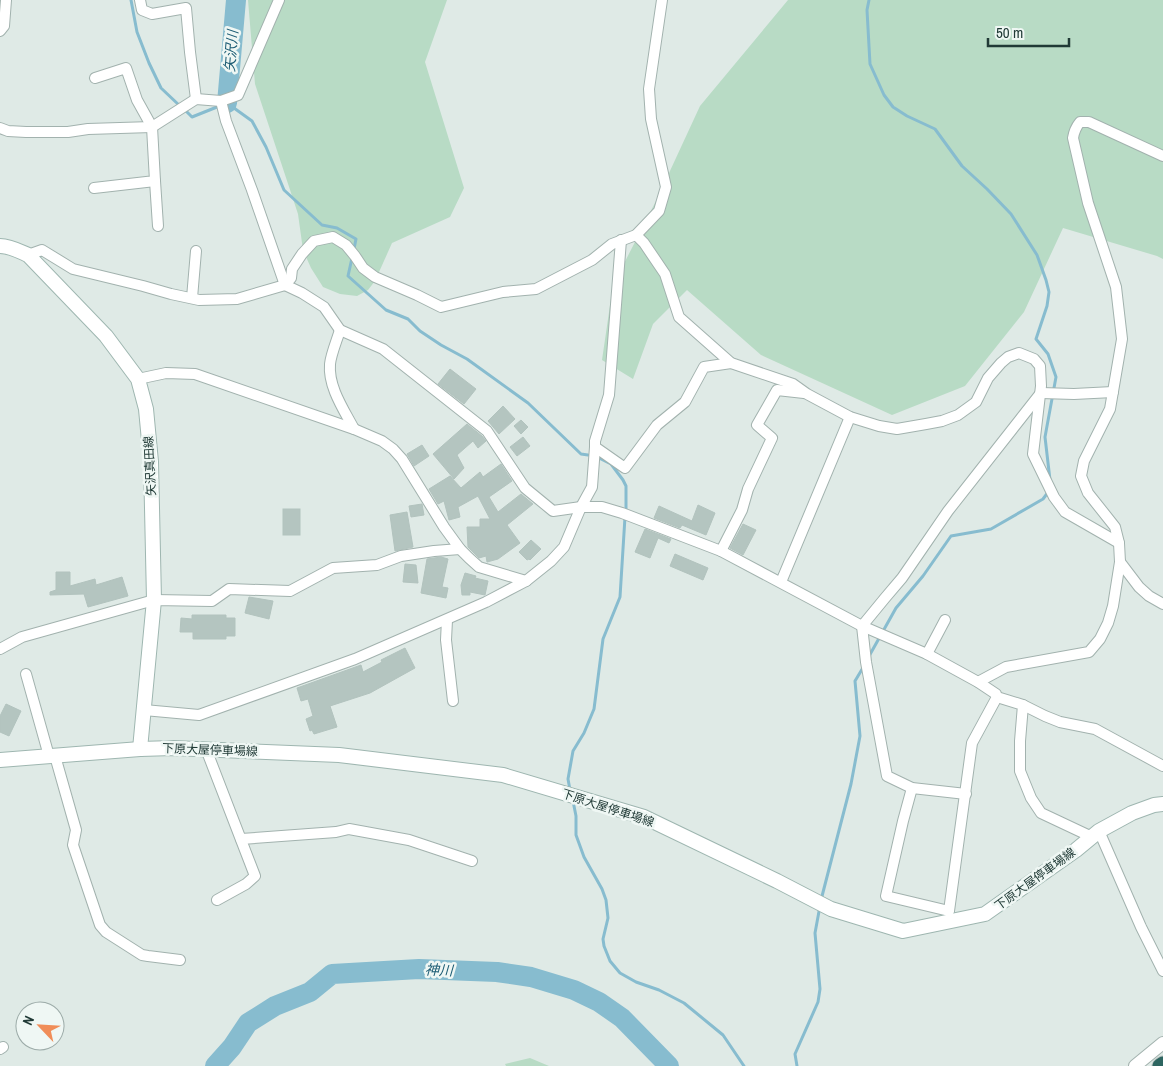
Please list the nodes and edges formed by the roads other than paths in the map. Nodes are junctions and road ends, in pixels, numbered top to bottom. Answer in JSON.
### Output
{"nodes":[{"id":1,"x":6,"y":0,"type":"edge"},
{"id":2,"x":140,"y":0,"type":"edge"},
{"id":3,"x":279,"y":0,"type":"edge"},
{"id":4,"x":662,"y":0,"type":"edge"},
{"id":5,"x":0,"y":31,"type":"edge"},
{"id":6,"x":95,"y":78,"type":"dead end"},
{"id":7,"x":196,"y":100,"type":"junction"},
{"id":8,"x":221,"y":101,"type":"junction"},
{"id":9,"x":152,"y":127,"type":"junction"},
{"id":10,"x":0,"y":128,"type":"edge"},
{"id":11,"x":1163,"y":156,"type":"edge"},
{"id":12,"x":155,"y":181,"type":"junction"},
{"id":13,"x":94,"y":188,"type":"dead end"},
{"id":14,"x":158,"y":226,"type":"dead end"},
{"id":15,"x":636,"y":235,"type":"junction"},
{"id":16,"x":621,"y":240,"type":"junction"},
{"id":17,"x":0,"y":246,"type":"edge"},
{"id":18,"x":196,"y":251,"type":"dead end"},
{"id":19,"x":28,"y":256,"type":"junction"},
{"id":20,"x":292,"y":269,"type":"junction"},
{"id":21,"x":280,"y":271,"type":"junction"},
{"id":22,"x":285,"y":285,"type":"junction"},
{"id":23,"x":192,"y":298,"type":"junction"},
{"id":24,"x":340,"y":330,"type":"junction"},
{"id":25,"x":730,"y":363,"type":"junction"},
{"id":26,"x":138,"y":379,"type":"junction"},
{"id":27,"x":1113,"y":392,"type":"junction"},
{"id":28,"x":1041,"y":393,"type":"junction"},
{"id":29,"x":807,"y":394,"type":"junction"},
{"id":30,"x":850,"y":417,"type":"junction"},
{"id":31,"x":354,"y":429,"type":"junction"},
{"id":32,"x":595,"y":447,"type":"junction"},
{"id":33,"x":581,"y":506,"type":"junction"},
{"id":34,"x":1119,"y":543,"type":"junction"},
{"id":35,"x":460,"y":549,"type":"junction"},
{"id":36,"x":721,"y":551,"type":"junction"},
{"id":37,"x":1120,"y":562,"type":"junction"},
{"id":38,"x":526,"y":581,"type":"junction"},
{"id":39,"x":781,"y":582,"type":"junction"},
{"id":40,"x":154,"y":600,"type":"junction"},
{"id":41,"x":1163,"y":604,"type":"edge"},
{"id":42,"x":447,"y":620,"type":"junction"},
{"id":43,"x":945,"y":620,"type":"dead end"},
{"id":44,"x":862,"y":626,"type":"junction"},
{"id":45,"x":0,"y":649,"type":"edge"},
{"id":46,"x":927,"y":654,"type":"junction"},
{"id":47,"x":26,"y":674,"type":"dead end"},
{"id":48,"x":978,"y":682,"type":"junction"},
{"id":49,"x":997,"y":697,"type":"junction"},
{"id":50,"x":453,"y":701,"type":"dead end"},
{"id":51,"x":1023,"y":705,"type":"junction"},
{"id":52,"x":144,"y":710,"type":"junction"},
{"id":53,"x":140,"y":749,"type":"junction"},
{"id":54,"x":206,"y":749,"type":"junction"},
{"id":55,"x":52,"y":756,"type":"junction"},
{"id":56,"x":0,"y":760,"type":"edge"},
{"id":57,"x":1163,"y":766,"type":"edge"},
{"id":58,"x":912,"y":788,"type":"junction"},
{"id":59,"x":966,"y":794,"type":"junction"},
{"id":60,"x":1163,"y":804,"type":"edge"},
{"id":61,"x":1096,"y":834,"type":"junction"},
{"id":62,"x":241,"y":839,"type":"junction"},
{"id":63,"x":472,"y":861,"type":"dead end"},
{"id":64,"x":216,"y":900,"type":"dead end"},
{"id":65,"x":180,"y":960,"type":"dead end"},
{"id":66,"x":1163,"y":971,"type":"edge"},
{"id":67,"x":1163,"y":1043,"type":"edge"},
{"id":68,"x":1135,"y":1066,"type":"edge"}],
"edges":[{"from":1,"to":5,"type":"street"},
{"from":2,"to":7,"type":"street"},
{"from":3,"to":8,"type":"street"},
{"from":4,"to":15,"type":"street"},
{"from":6,"to":9,"type":"street"},
{"from":7,"to":8,"type":"street"},
{"from":7,"to":9,"type":"street"},
{"from":8,"to":21,"type":"street"},
{"from":9,"to":10,"type":"street"},
{"from":9,"to":12,"type":"street"},
{"from":11,"to":27,"type":"street"},
{"from":12,"to":13,"type":"street"},
{"from":12,"to":14,"type":"street"},
{"from":15,"to":16,"type":"street"},
{"from":15,"to":25,"type":"street"},
{"from":16,"to":20,"type":"street"},
{"from":16,"to":32,"type":"street"},
{"from":17,"to":19,"type":"main road","name":"矢沢真田線"},
{"from":18,"to":23,"type":"street"},
{"from":19,"to":23,"type":"street"},
{"from":19,"to":26,"type":"main road","name":"矢沢真田線"},
{"from":20,"to":21,"type":"street"},
{"from":20,"to":22,"type":"street"},
{"from":21,"to":22,"type":"street"},
{"from":22,"to":23,"type":"street"},
{"from":22,"to":24,"type":"street"},
{"from":24,"to":31,"type":"street"},
{"from":24,"to":33,"type":"street"},
{"from":25,"to":29,"type":"street"},
{"from":25,"to":32,"type":"street"},
{"from":26,"to":31,"type":"street"},
{"from":26,"to":40,"type":"main road","name":"矢沢真田線"},
{"from":27,"to":28,"type":"street"},
{"from":27,"to":34,"type":"street"},
{"from":28,"to":30,"type":"street"},
{"from":28,"to":34,"type":"street"},
{"from":28,"to":44,"type":"street"},
{"from":29,"to":30,"type":"street"},
{"from":29,"to":36,"type":"street"},
{"from":30,"to":39,"type":"street"},
{"from":31,"to":35,"type":"street"},
{"from":32,"to":33,"type":"street"},
{"from":33,"to":36,"type":"street"},
{"from":33,"to":38,"type":"street"},
{"from":34,"to":37,"type":"street"},
{"from":35,"to":38,"type":"street"},
{"from":35,"to":40,"type":"street"},
{"from":36,"to":39,"type":"street"},
{"from":37,"to":41,"type":"street"},
{"from":37,"to":48,"type":"street"},
{"from":38,"to":42,"type":"street"},
{"from":39,"to":44,"type":"street"},
{"from":40,"to":45,"type":"street"},
{"from":40,"to":52,"type":"main road","name":"矢沢真田線"},
{"from":42,"to":50,"type":"street"},
{"from":42,"to":52,"type":"street"},
{"from":43,"to":46,"type":"street"},
{"from":44,"to":46,"type":"street"},
{"from":44,"to":58,"type":"street"},
{"from":46,"to":48,"type":"street"},
{"from":47,"to":55,"type":"street"},
{"from":48,"to":49,"type":"street"},
{"from":49,"to":51,"type":"street"},
{"from":49,"to":59,"type":"street"},
{"from":51,"to":57,"type":"street"},
{"from":51,"to":61,"type":"street"},
{"from":52,"to":53,"type":"main road","name":"矢沢真田線"},
{"from":53,"to":54,"type":"main road","name":"下原大屋停車場線"},
{"from":53,"to":55,"type":"main road","name":"下原大屋停車場線"},
{"from":54,"to":61,"type":"main road","name":"下原大屋停車場線"},
{"from":54,"to":62,"type":"street"},
{"from":55,"to":56,"type":"main road","name":"下原大屋停車場線"},
{"from":55,"to":65,"type":"street"},
{"from":58,"to":59,"type":"street"},
{"from":58,"to":59,"type":"street"},
{"from":60,"to":61,"type":"main road","name":"下原大屋停車場線"},
{"from":61,"to":66,"type":"street"},
{"from":62,"to":63,"type":"street"},
{"from":62,"to":64,"type":"street"},
{"from":67,"to":68,"type":"street"}]}
